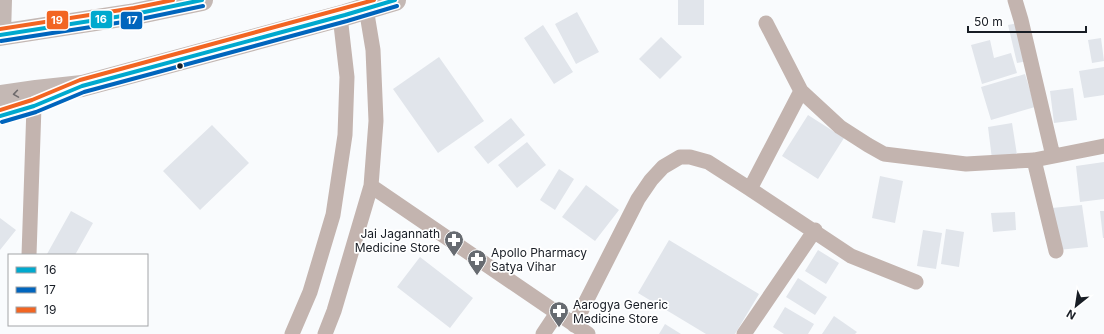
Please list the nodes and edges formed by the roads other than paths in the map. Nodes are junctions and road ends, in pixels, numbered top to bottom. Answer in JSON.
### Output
{"nodes":[{"id":1,"x":1,"y":0,"type":"edge"},
{"id":2,"x":202,"y":0,"type":"edge"},
{"id":3,"x":394,"y":0,"type":"edge"},
{"id":4,"x":1015,"y":0,"type":"edge"},
{"id":5,"x":353,"y":12,"type":"junction"},
{"id":6,"x":766,"y":23,"type":"dead end"},
{"id":7,"x":0,"y":34,"type":"edge"},
{"id":8,"x":82,"y":86,"type":"junction"},
{"id":9,"x":801,"y":92,"type":"junction"},
{"id":10,"x":0,"y":96,"type":"edge"},
{"id":11,"x":34,"y":106,"type":"junction"},
{"id":12,"x":0,"y":116,"type":"edge"},
{"id":13,"x":1104,"y":146,"type":"edge"},
{"id":14,"x":1053,"y":156,"type":"junction"},
{"id":15,"x":1034,"y":160,"type":"junction"},
{"id":16,"x":371,"y":186,"type":"junction"},
{"id":17,"x":750,"y":189,"type":"junction"},
{"id":18,"x":814,"y":230,"type":"junction"},
{"id":19,"x":1056,"y":251,"type":"dead end"},
{"id":20,"x":29,"y":254,"type":"edge"},
{"id":21,"x":916,"y":282,"type":"dead end"},
{"id":22,"x":558,"y":313,"type":"junction"},
{"id":23,"x":574,"y":325,"type":"junction"},
{"id":24,"x":292,"y":334,"type":"edge"},
{"id":25,"x":324,"y":334,"type":"edge"},
{"id":26,"x":543,"y":334,"type":"edge"},
{"id":27,"x":588,"y":334,"type":"edge"},
{"id":28,"x":744,"y":334,"type":"edge"}],
"edges":[{"from":1,"to":7,"type":"highway"},
{"from":2,"to":7,"type":"highway"},
{"from":3,"to":5,"type":"highway"},
{"from":4,"to":14,"type":"street"},
{"from":5,"to":8,"type":"highway"},
{"from":5,"to":16,"type":"street"},
{"from":5,"to":24,"type":"street"},
{"from":6,"to":9,"type":"street"},
{"from":8,"to":10,"type":"highway","one_way":true},
{"from":8,"to":11,"type":"street"},
{"from":9,"to":15,"type":"street"},
{"from":9,"to":17,"type":"street"},
{"from":11,"to":12,"type":"street"},
{"from":11,"to":20,"type":"street"},
{"from":13,"to":14,"type":"street"},
{"from":14,"to":15,"type":"street"},
{"from":15,"to":19,"type":"street"},
{"from":16,"to":22,"type":"street"},
{"from":16,"to":25,"type":"street"},
{"from":17,"to":18,"type":"street"},
{"from":17,"to":23,"type":"street"},
{"from":18,"to":21,"type":"street"},
{"from":18,"to":28,"type":"street"},
{"from":22,"to":23,"type":"street"},
{"from":22,"to":26,"type":"street"},
{"from":23,"to":27,"type":"street"}]}
